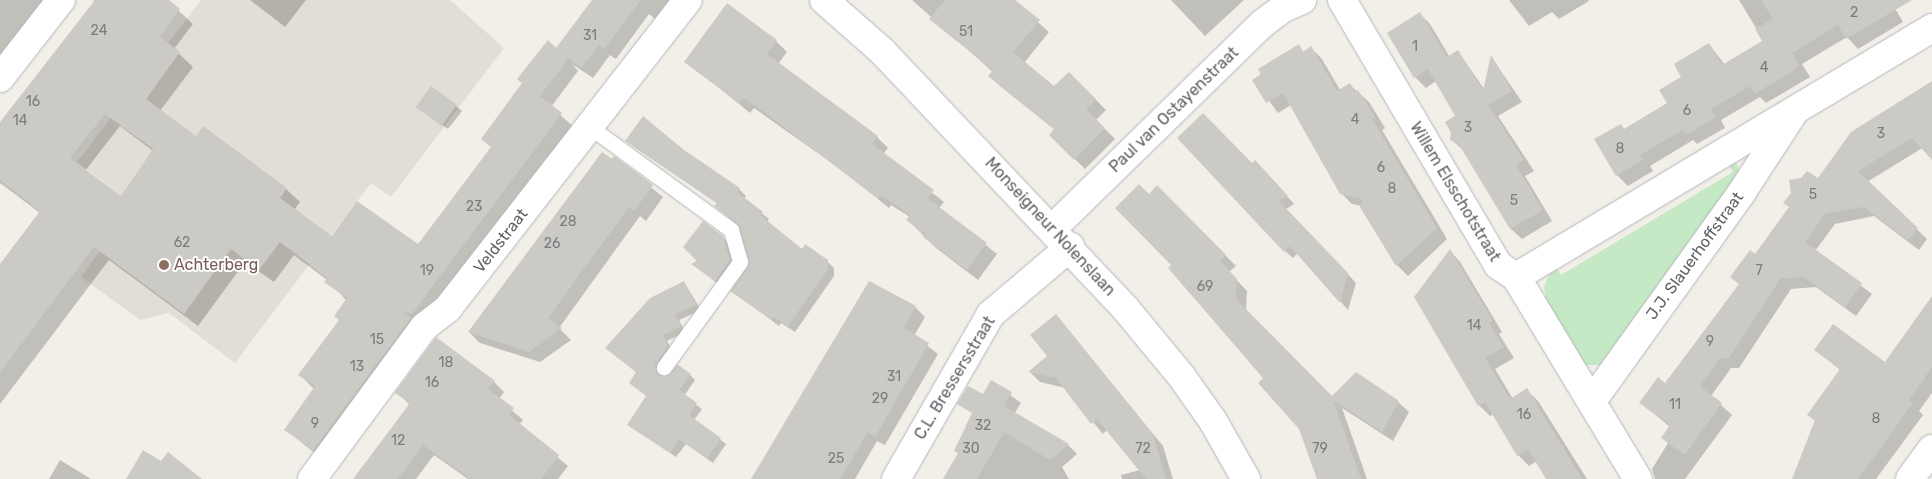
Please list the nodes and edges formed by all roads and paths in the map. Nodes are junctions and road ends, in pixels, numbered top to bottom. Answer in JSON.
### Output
{"nodes":[{"id":1,"x":61,"y":0,"type":"edge"},
{"id":2,"x":688,"y":0,"type":"edge"},
{"id":3,"x":824,"y":0,"type":"edge"},
{"id":4,"x":1302,"y":0,"type":"edge"},
{"id":5,"x":1342,"y":0,"type":"edge"},
{"id":6,"x":1932,"y":28,"type":"edge"},
{"id":7,"x":0,"y":78,"type":"edge"},
{"id":8,"x":1796,"y":110,"type":"junction"},
{"id":9,"x":590,"y":127,"type":"junction"},
{"id":10,"x":1061,"y":238,"type":"junction"},
{"id":11,"x":1516,"y":277,"type":"junction"},
{"id":12,"x":664,"y":368,"type":"dead end"},
{"id":13,"x":1592,"y":400,"type":"junction"},
{"id":14,"x":1932,"y":449,"type":"edge"},
{"id":15,"x":312,"y":479,"type":"edge"},
{"id":16,"x":896,"y":479,"type":"edge"},
{"id":17,"x":1246,"y":479,"type":"edge"},
{"id":18,"x":1638,"y":479,"type":"edge"},
{"id":19,"x":1910,"y":479,"type":"edge"}],
"edges":[{"from":1,"to":7,"type":"street"},
{"from":2,"to":9,"type":"street","name":"Veldstraat"},
{"from":3,"to":10,"type":"street","name":"Monseigneur Nolenslaan"},
{"from":4,"to":10,"type":"street","name":"Paul van Ostayenstraat"},
{"from":5,"to":11,"type":"street","name":"Willem Elsschotstraat"},
{"from":6,"to":8,"type":"street","name":"J.J. Slauerhoffstraat"},
{"from":8,"to":11,"type":"street","name":"J.J. Slauerhoffstraat"},
{"from":8,"to":13,"type":"street","name":"J.J. Slauerhoffstraat"},
{"from":9,"to":12,"type":"lane"},
{"from":9,"to":15,"type":"street","name":"Veldstraat"},
{"from":10,"to":16,"type":"street","name":"C.L. Bressersstraat"},
{"from":10,"to":17,"type":"street","name":"Monseigneur Nolenslaan"},
{"from":11,"to":13,"type":"street","name":"Willem Elsschotstraat"},
{"from":13,"to":18,"type":"street","name":"Willem Elsschotstraat"},
{"from":14,"to":19,"type":"street"}]}
